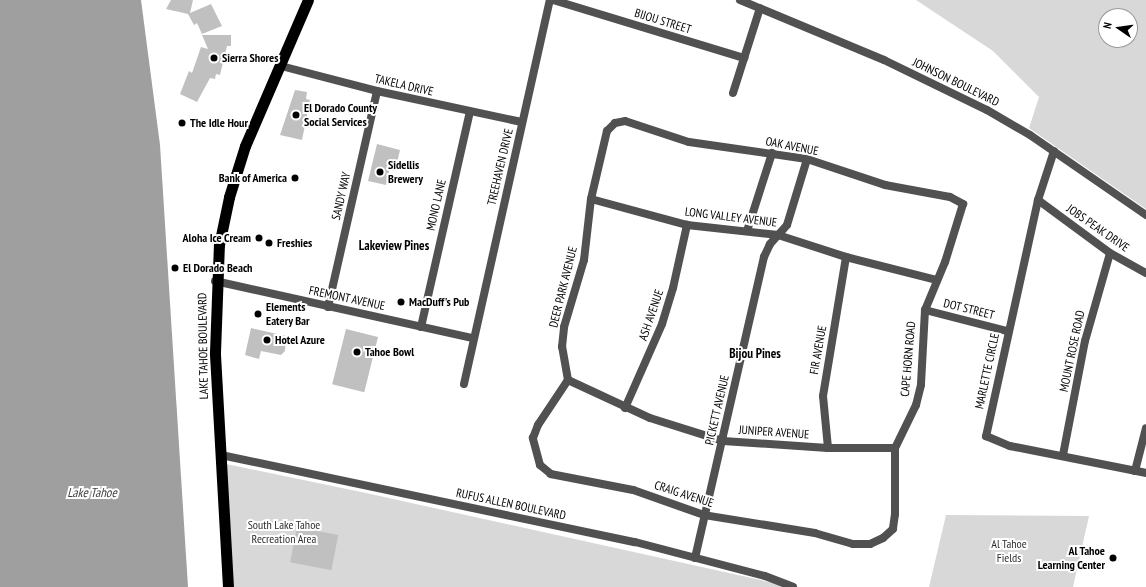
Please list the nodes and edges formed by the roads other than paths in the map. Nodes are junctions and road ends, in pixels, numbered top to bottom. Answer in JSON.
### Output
{"nodes":[{"id":1,"x":308,"y":0,"type":"edge"},
{"id":2,"x":550,"y":0,"type":"edge"},
{"id":3,"x":553,"y":0,"type":"edge"},
{"id":4,"x":740,"y":0,"type":"edge"},
{"id":5,"x":760,"y":8,"type":"junction"},
{"id":6,"x":744,"y":58,"type":"junction"},
{"id":7,"x":281,"y":66,"type":"junction"},
{"id":8,"x":377,"y":92,"type":"junction"},
{"id":9,"x":733,"y":93,"type":"dead end"},
{"id":10,"x":470,"y":112,"type":"junction"},
{"id":11,"x":522,"y":122,"type":"junction"},
{"id":12,"x":615,"y":124,"type":"joint"},
{"id":13,"x":1054,"y":151,"type":"junction"},
{"id":14,"x":772,"y":153,"type":"junction"},
{"id":15,"x":807,"y":159,"type":"junction"},
{"id":16,"x":591,"y":199,"type":"junction"},
{"id":17,"x":1038,"y":200,"type":"junction"},
{"id":18,"x":963,"y":204,"type":"joint"},
{"id":19,"x":1146,"y":215,"type":"edge"},
{"id":20,"x":687,"y":225,"type":"junction"},
{"id":21,"x":747,"y":231,"type":"junction"},
{"id":22,"x":778,"y":235,"type":"junction"},
{"id":23,"x":1110,"y":253,"type":"junction"},
{"id":24,"x":846,"y":257,"type":"junction"},
{"id":25,"x":1146,"y":273,"type":"edge"},
{"id":26,"x":937,"y":280,"type":"junction"},
{"id":27,"x":216,"y":281,"type":"junction"},
{"id":28,"x":328,"y":306,"type":"junction"},
{"id":29,"x":925,"y":310,"type":"junction"},
{"id":30,"x":421,"y":327,"type":"junction"},
{"id":31,"x":1007,"y":331,"type":"junction"},
{"id":32,"x":473,"y":338,"type":"junction"},
{"id":33,"x":568,"y":380,"type":"junction"},
{"id":34,"x":464,"y":384,"type":"dead end"},
{"id":35,"x":625,"y":408,"type":"junction"},
{"id":36,"x":1146,"y":428,"type":"edge"},
{"id":37,"x":723,"y":441,"type":"junction"},
{"id":38,"x":828,"y":448,"type":"junction"},
{"id":39,"x":895,"y":448,"type":"junction"},
{"id":40,"x":221,"y":455,"type":"junction"},
{"id":41,"x":1063,"y":455,"type":"junction"},
{"id":42,"x":1135,"y":471,"type":"junction"},
{"id":43,"x":1146,"y":473,"type":"edge"},
{"id":44,"x":704,"y":515,"type":"junction"},
{"id":45,"x":884,"y":538,"type":"joint"},
{"id":46,"x":695,"y":558,"type":"junction"},
{"id":47,"x":228,"y":587,"type":"edge"},
{"id":48,"x":793,"y":587,"type":"edge"}],
"edges":[{"from":1,"to":7,"type":"highway","name":"LAKE TAHOE BOULEVARD"},
{"from":2,"to":11,"type":"street","name":"TREEHAVEN DRIVE"},
{"from":3,"to":6,"type":"street","name":"BIJOU STREET"},
{"from":4,"to":5,"type":"street","name":"JOHNSON BOULEVARD"},
{"from":5,"to":6,"type":"street"},
{"from":5,"to":13,"type":"street","name":"JOHNSON BOULEVARD"},
{"from":6,"to":9,"type":"street"},
{"from":7,"to":8,"type":"street","name":"TAKELA DRIVE"},
{"from":7,"to":27,"type":"highway","name":"LAKE TAHOE BOULEVARD"},
{"from":8,"to":10,"type":"street","name":"TAKELA DRIVE"},
{"from":8,"to":28,"type":"street","name":"SANDY WAY"},
{"from":10,"to":11,"type":"street","name":"TAKELA DRIVE"},
{"from":10,"to":30,"type":"street","name":"MONO LANE"},
{"from":11,"to":32,"type":"street","name":"TREEHAVEN DRIVE"},
{"from":12,"to":14,"type":"street","name":"OAK AVENUE"},
{"from":12,"to":16,"type":"street","name":"DEER PARK AVENUE"},
{"from":13,"to":17,"type":"street","name":"MARLETTE CIRCLE"},
{"from":13,"to":19,"type":"street","name":"JOHNSON BOULEVARD"},
{"from":14,"to":15,"type":"street","name":"OAK AVENUE"},
{"from":14,"to":21,"type":"street"},
{"from":15,"to":18,"type":"street","name":"OAK AVENUE"},
{"from":15,"to":22,"type":"street","name":"PICKETT AVENUE"},
{"from":16,"to":20,"type":"street","name":"LONG VALLEY AVENUE"},
{"from":16,"to":33,"type":"street","name":"DEER PARK AVENUE"},
{"from":17,"to":23,"type":"street","name":"JOBS PEAK DRIVE"},
{"from":17,"to":31,"type":"street","name":"MARLETTE CIRCLE"},
{"from":18,"to":26,"type":"street","name":"CAPE HORN ROAD"},
{"from":20,"to":21,"type":"street","name":"LONG VALLEY AVENUE"},
{"from":20,"to":35,"type":"street","name":"ASH AVENUE"},
{"from":21,"to":22,"type":"street","name":"LONG VALLEY AVENUE"},
{"from":22,"to":24,"type":"street","name":"LONG VALLEY AVENUE"},
{"from":22,"to":37,"type":"street","name":"PICKETT AVENUE"},
{"from":23,"to":25,"type":"street","name":"JOBS PEAK DRIVE"},
{"from":23,"to":41,"type":"street","name":"MOUNT ROSE ROAD"},
{"from":24,"to":26,"type":"street","name":"LONG VALLEY AVENUE"},
{"from":24,"to":38,"type":"street","name":"FIR AVENUE"},
{"from":26,"to":29,"type":"street","name":"CAPE HORN ROAD"},
{"from":27,"to":28,"type":"street","name":"FREMONT AVENUE"},
{"from":27,"to":40,"type":"highway","name":"LAKE TAHOE BOULEVARD"},
{"from":28,"to":30,"type":"street","name":"FREMONT AVENUE"},
{"from":29,"to":31,"type":"street","name":"DOT STREET"},
{"from":29,"to":39,"type":"street","name":"CAPE HORN ROAD"},
{"from":30,"to":32,"type":"street","name":"FREMONT AVENUE"},
{"from":31,"to":41,"type":"street","name":"MARLETTE CIRCLE"},
{"from":32,"to":34,"type":"street","name":"TREEHAVEN DRIVE"},
{"from":33,"to":35,"type":"street","name":"JUNIPER AVENUE"},
{"from":33,"to":44,"type":"street","name":"CRAIG AVENUE"},
{"from":35,"to":37,"type":"street","name":"JUNIPER AVENUE"},
{"from":36,"to":42,"type":"street"},
{"from":37,"to":38,"type":"street","name":"JUNIPER AVENUE"},
{"from":37,"to":44,"type":"street","name":"PICKETT AVENUE"},
{"from":38,"to":39,"type":"street","name":"JUNIPER AVENUE"},
{"from":39,"to":45,"type":"street","name":"CAPE HORN ROAD"},
{"from":40,"to":46,"type":"street","name":"RUFUS ALLEN BOULEVARD"},
{"from":40,"to":47,"type":"highway","name":"LAKE TAHOE BOULEVARD"},
{"from":41,"to":42,"type":"street","name":"MARLETTE CIRCLE"},
{"from":42,"to":43,"type":"street","name":"MARLETTE CIRCLE"},
{"from":44,"to":45,"type":"street","name":"CRAIG AVENUE"},
{"from":44,"to":46,"type":"street","name":"PICKETT AVENUE"},
{"from":46,"to":48,"type":"street","name":"RUFUS ALLEN BOULEVARD"}]}
